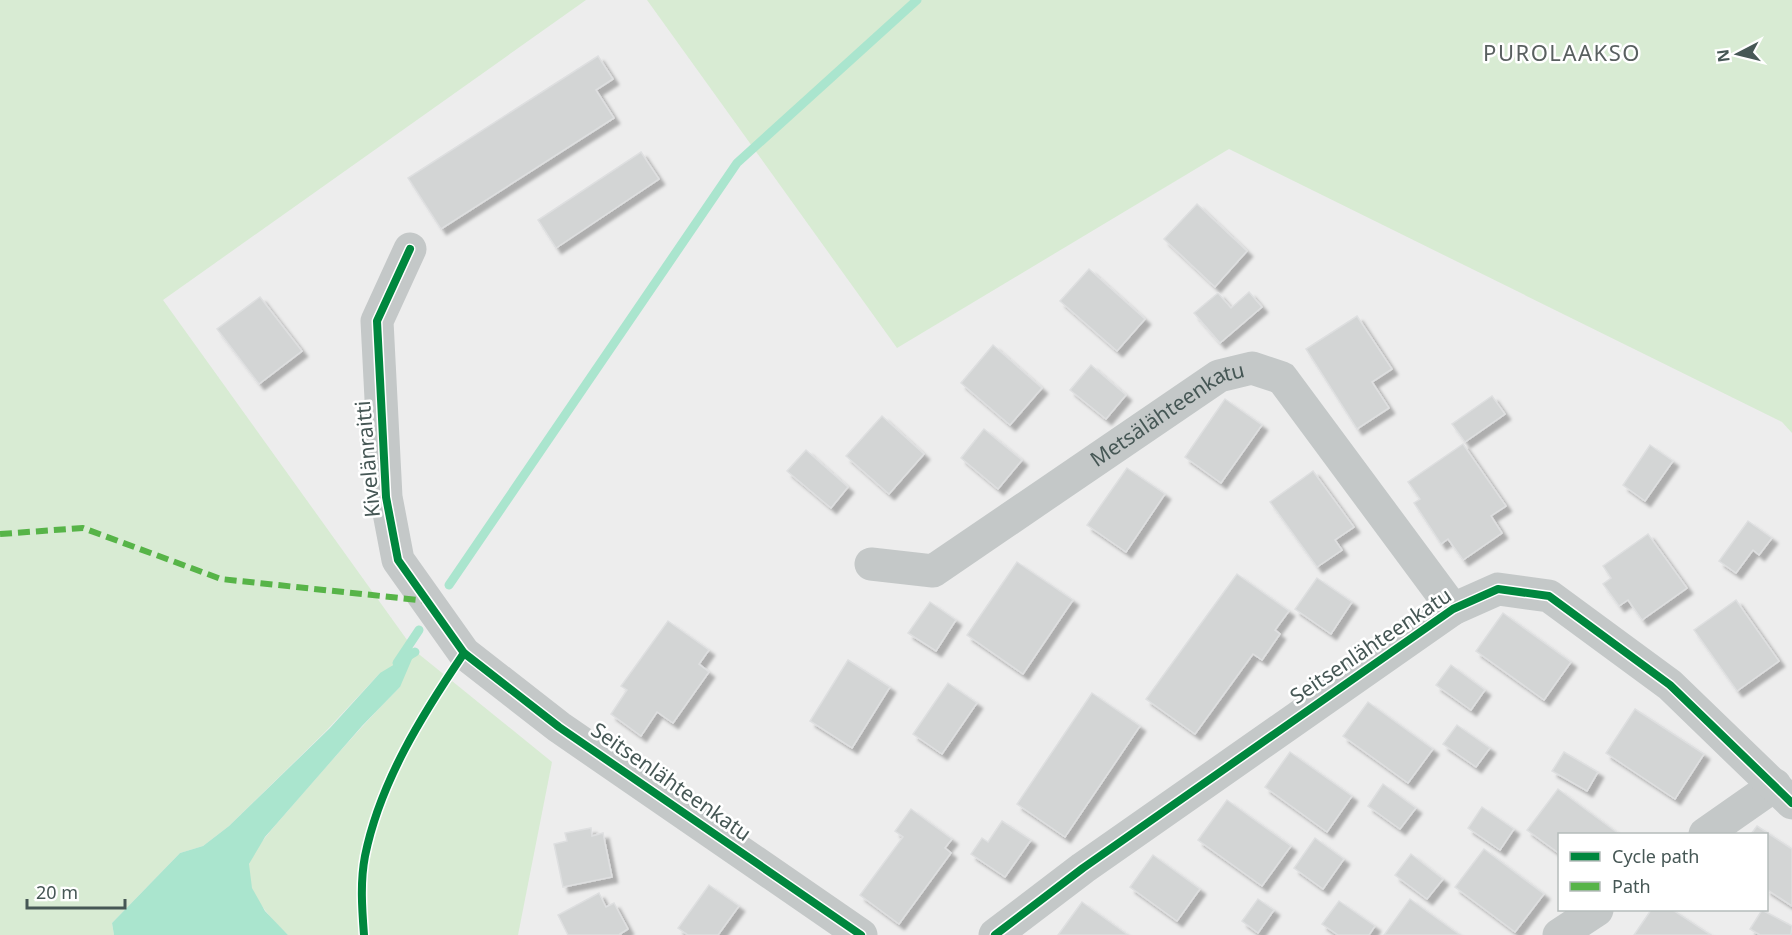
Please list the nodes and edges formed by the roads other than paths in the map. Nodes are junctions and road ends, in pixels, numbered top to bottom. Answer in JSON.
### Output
{"nodes":[{"id":1,"x":410,"y":249,"type":"dead end"},
{"id":2,"x":871,"y":564,"type":"dead end"},
{"id":3,"x":1453,"y":609,"type":"junction"},
{"id":4,"x":464,"y":653,"type":"joint"},
{"id":5,"x":1784,"y":794,"type":"edge"},
{"id":6,"x":1707,"y":833,"type":"edge"},
{"id":7,"x":1594,"y":911,"type":"edge"},
{"id":8,"x":861,"y":935,"type":"edge"},
{"id":9,"x":995,"y":935,"type":"edge"},
{"id":10,"x":1559,"y":935,"type":"edge"}],
"edges":[{"from":1,"to":4,"type":"street","name":"Kivelänraitti"},
{"from":2,"to":3,"type":"street","name":"Metsälähteenkatu"},
{"from":3,"to":5,"type":"street","name":"Seitsenlähteenkatu"},
{"from":3,"to":9,"type":"street","name":"Seitsenlähteenkatu"},
{"from":4,"to":8,"type":"street","name":"Seitsenlähteenkatu"},
{"from":5,"to":6,"type":"street"},
{"from":7,"to":10,"type":"street"}]}
